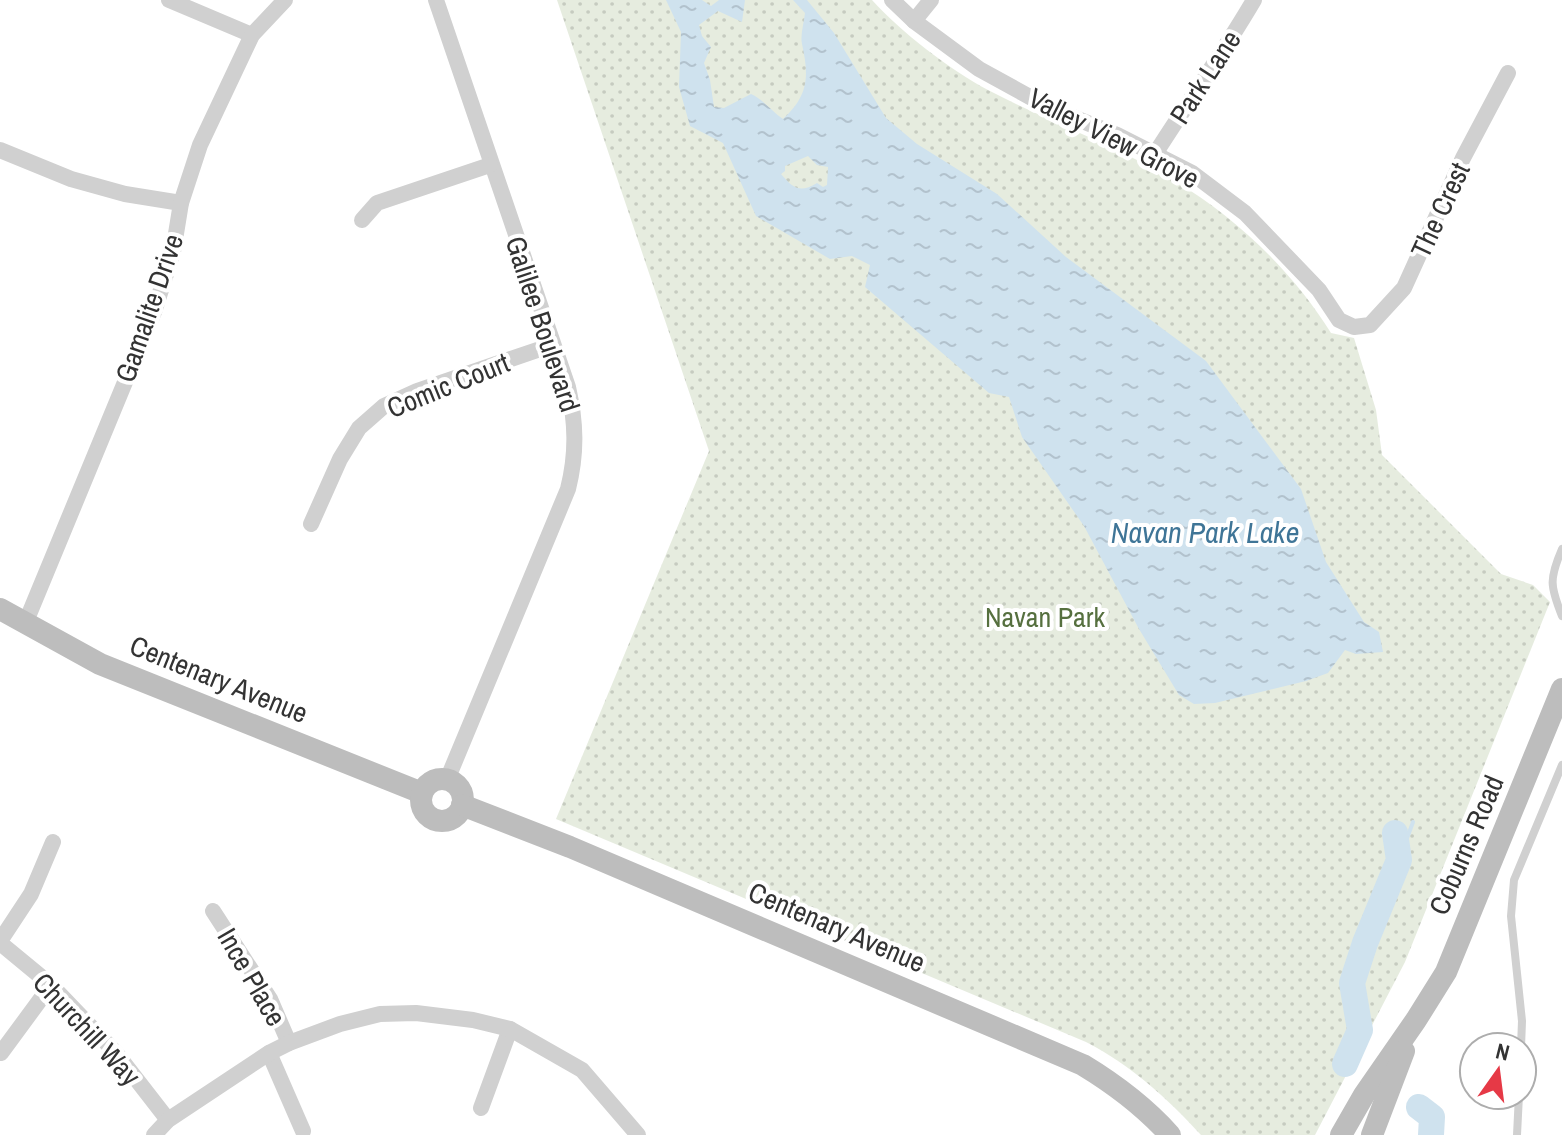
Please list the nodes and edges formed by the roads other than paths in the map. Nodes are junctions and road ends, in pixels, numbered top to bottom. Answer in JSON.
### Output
{"nodes":[{"id":1,"x":169,"y":0,"type":"edge"},
{"id":2,"x":285,"y":0,"type":"edge"},
{"id":3,"x":436,"y":0,"type":"edge"},
{"id":4,"x":892,"y":0,"type":"edge"},
{"id":5,"x":931,"y":0,"type":"edge"},
{"id":6,"x":1254,"y":0,"type":"edge"},
{"id":7,"x":914,"y":21,"type":"junction"},
{"id":8,"x":252,"y":35,"type":"junction"},
{"id":9,"x":1508,"y":73,"type":"dead end"},
{"id":10,"x":0,"y":150,"type":"edge"},
{"id":11,"x":1155,"y":154,"type":"junction"},
{"id":12,"x":490,"y":165,"type":"junction"},
{"id":13,"x":181,"y":203,"type":"junction"},
{"id":14,"x":362,"y":220,"type":"dead end"},
{"id":15,"x":1354,"y":327,"type":"joint"},
{"id":16,"x":552,"y":345,"type":"junction"},
{"id":17,"x":311,"y":524,"type":"dead end"},
{"id":18,"x":1562,"y":549,"type":"edge"},
{"id":19,"x":0,"y":609,"type":"edge"},
{"id":20,"x":1562,"y":616,"type":"edge"},
{"id":21,"x":25,"y":624,"type":"junction"},
{"id":22,"x":1562,"y":689,"type":"edge"},
{"id":23,"x":1562,"y":765,"type":"edge"},
{"id":24,"x":447,"y":780,"type":"junction"},
{"id":25,"x":422,"y":793,"type":"junction"},
{"id":26,"x":462,"y":805,"type":"junction"},
{"id":27,"x":53,"y":842,"type":"dead end"},
{"id":28,"x":213,"y":911,"type":"dead end"},
{"id":29,"x":0,"y":942,"type":"edge"},
{"id":30,"x":51,"y":985,"type":"junction"},
{"id":31,"x":1416,"y":1020,"type":"junction"},
{"id":32,"x":510,"y":1029,"type":"junction"},
{"id":33,"x":1522,"y":1031,"type":"edge"},
{"id":34,"x":289,"y":1043,"type":"junction"},
{"id":35,"x":1,"y":1053,"type":"edge"},
{"id":36,"x":269,"y":1053,"type":"junction"},
{"id":37,"x":481,"y":1108,"type":"dead end"},
{"id":38,"x":1518,"y":1111,"type":"edge"},
{"id":39,"x":168,"y":1120,"type":"junction"},
{"id":40,"x":303,"y":1131,"type":"dead end"},
{"id":41,"x":154,"y":1135,"type":"edge"},
{"id":42,"x":638,"y":1135,"type":"edge"},
{"id":43,"x":1170,"y":1135,"type":"edge"},
{"id":44,"x":1341,"y":1135,"type":"edge"},
{"id":45,"x":1372,"y":1135,"type":"edge"},
{"id":46,"x":1517,"y":1135,"type":"edge"}],
"edges":[{"from":1,"to":8,"type":"street"},
{"from":2,"to":8,"type":"street","name":"Gamalite Drive"},
{"from":3,"to":12,"type":"street","name":"Galilee Boulevard"},
{"from":4,"to":7,"type":"street","name":"Valley View Grove"},
{"from":5,"to":7,"type":"street"},
{"from":6,"to":11,"type":"street","name":"Park Lane"},
{"from":7,"to":11,"type":"street","name":"Valley View Grove"},
{"from":8,"to":13,"type":"street","name":"Gamalite Drive"},
{"from":9,"to":15,"type":"street","name":"The Crest"},
{"from":10,"to":13,"type":"street"},
{"from":11,"to":15,"type":"street","name":"Valley View Grove"},
{"from":12,"to":14,"type":"street"},
{"from":12,"to":16,"type":"street","name":"Galilee Boulevard"},
{"from":13,"to":21,"type":"street","name":"Gamalite Drive"},
{"from":16,"to":17,"type":"street","name":"Comic Court"},
{"from":16,"to":24,"type":"street","name":"Galilee Boulevard"},
{"from":18,"to":20,"type":"lane"},
{"from":19,"to":21,"type":"street","name":"Centenary Avenue"},
{"from":21,"to":25,"type":"street","name":"Centenary Avenue"},
{"from":22,"to":31,"type":"street","name":"Coburns Road"},
{"from":23,"to":33,"type":"lane","name":"Coburns Road"},
{"from":24,"to":25,"type":"street"},
{"from":24,"to":26,"type":"street"},
{"from":25,"to":26,"type":"street"},
{"from":26,"to":43,"type":"street","name":"Centenary Avenue"},
{"from":27,"to":29,"type":"street"},
{"from":28,"to":34,"type":"street","name":"Ince Place"},
{"from":29,"to":30,"type":"street","name":"Churchill Way"},
{"from":30,"to":35,"type":"street"},
{"from":30,"to":39,"type":"street","name":"Churchill Way"},
{"from":31,"to":44,"type":"street","name":"Coburns Road"},
{"from":31,"to":45,"type":"street","name":"Coburns Road"},
{"from":32,"to":34,"type":"street"},
{"from":32,"to":37,"type":"street"},
{"from":32,"to":42,"type":"street"},
{"from":34,"to":36,"type":"street"},
{"from":36,"to":39,"type":"street"},
{"from":36,"to":40,"type":"street"},
{"from":38,"to":46,"type":"lane"},
{"from":39,"to":41,"type":"street"}]}
